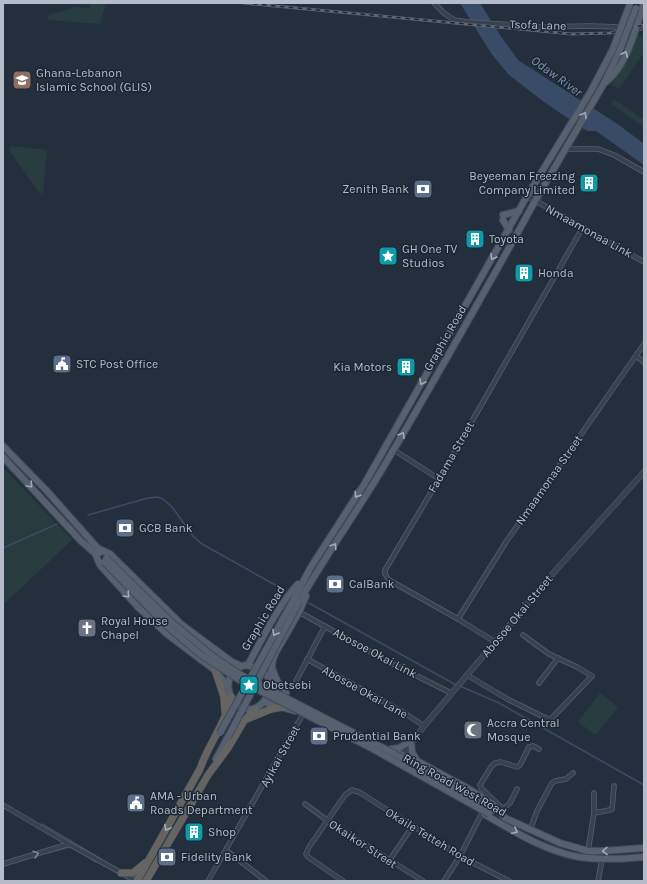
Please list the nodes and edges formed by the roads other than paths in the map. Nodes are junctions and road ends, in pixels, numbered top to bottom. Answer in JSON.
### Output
{"nodes":[{"id":1,"x":434,"y":3,"type":"edge"},
{"id":2,"x":629,"y":3,"type":"edge"},
{"id":3,"x":644,"y":3,"type":"edge"},
{"id":4,"x":637,"y":5,"type":"edge"},
{"id":5,"x":619,"y":27,"type":"junction"},
{"id":6,"x":644,"y":27,"type":"edge"},
{"id":7,"x":635,"y":30,"type":"junction"},
{"id":8,"x":602,"y":71,"type":"junction"},
{"id":9,"x":603,"y":85,"type":"junction"},
{"id":10,"x":564,"y":149,"type":"junction"},
{"id":11,"x":644,"y":172,"type":"edge"},
{"id":12,"x":527,"y":196,"type":"junction"},
{"id":13,"x":535,"y":201,"type":"junction"},
{"id":14,"x":519,"y":211,"type":"junction"},
{"id":15,"x":583,"y":227,"type":"junction"},
{"id":16,"x":509,"y":230,"type":"junction"},
{"id":17,"x":644,"y":262,"type":"edge"},
{"id":18,"x":644,"y":344,"type":"edge"},
{"id":19,"x":636,"y":356,"type":"junction"},
{"id":20,"x":644,"y":362,"type":"edge"},
{"id":21,"x":3,"y":446,"type":"edge"},
{"id":22,"x":394,"y":450,"type":"junction"},
{"id":23,"x":3,"y":456,"type":"edge"},
{"id":24,"x":644,"y":472,"type":"edge"},
{"id":25,"x":439,"y":479,"type":"junction"},
{"id":26,"x":97,"y":551,"type":"junction"},
{"id":27,"x":304,"y":587,"type":"junction"},
{"id":28,"x":296,"y":600,"type":"junction"},
{"id":29,"x":299,"y":612,"type":"junction"},
{"id":30,"x":458,"y":619,"type":"junction"},
{"id":31,"x":325,"y":626,"type":"junction"},
{"id":32,"x":523,"y":635,"type":"dead end"},
{"id":33,"x":495,"y":642,"type":"junction"},
{"id":34,"x":558,"y":658,"type":"junction"},
{"id":35,"x":307,"y":659,"type":"junction"},
{"id":36,"x":272,"y":663,"type":"junction"},
{"id":37,"x":248,"y":665,"type":"junction"},
{"id":38,"x":241,"y":666,"type":"junction"},
{"id":39,"x":214,"y":670,"type":"junction"},
{"id":40,"x":241,"y":678,"type":"junction"},
{"id":41,"x":465,"y":678,"type":"junction"},
{"id":42,"x":296,"y":681,"type":"dead end"},
{"id":43,"x":270,"y":683,"type":"junction"},
{"id":44,"x":539,"y":683,"type":"dead end"},
{"id":45,"x":228,"y":687,"type":"junction"},
{"id":46,"x":452,"y":692,"type":"junction"},
{"id":47,"x":231,"y":697,"type":"junction"},
{"id":48,"x":290,"y":698,"type":"junction"},
{"id":49,"x":264,"y":702,"type":"junction"},
{"id":50,"x":283,"y":707,"type":"junction"},
{"id":51,"x":255,"y":709,"type":"junction"},
{"id":52,"x":303,"y":714,"type":"junction"},
{"id":53,"x":225,"y":716,"type":"junction"},
{"id":54,"x":244,"y":722,"type":"junction"},
{"id":55,"x":424,"y":726,"type":"junction"},
{"id":56,"x":411,"y":741,"type":"junction"},
{"id":57,"x":376,"y":744,"type":"junction"},
{"id":58,"x":539,"y":749,"type":"dead end"},
{"id":59,"x":389,"y":750,"type":"junction"},
{"id":60,"x":403,"y":754,"type":"junction"},
{"id":61,"x":417,"y":761,"type":"junction"},
{"id":62,"x":395,"y":764,"type":"junction"},
{"id":63,"x":200,"y":769,"type":"junction"},
{"id":64,"x":573,"y":773,"type":"dead end"},
{"id":65,"x":208,"y":775,"type":"junction"},
{"id":66,"x":614,"y":786,"type":"dead end"},
{"id":67,"x":517,"y":789,"type":"dead end"},
{"id":68,"x":594,"y":793,"type":"dead end"},
{"id":69,"x":305,"y":804,"type":"dead end"},
{"id":70,"x":3,"y":805,"type":"edge"},
{"id":71,"x":504,"y":808,"type":"junction"},
{"id":72,"x":491,"y":812,"type":"junction"},
{"id":73,"x":482,"y":813,"type":"junction"},
{"id":74,"x":594,"y":813,"type":"junction"},
{"id":75,"x":504,"y":817,"type":"junction"},
{"id":76,"x":495,"y":820,"type":"junction"},
{"id":77,"x":328,"y":821,"type":"junction"},
{"id":78,"x":412,"y":827,"type":"junction"},
{"id":79,"x":530,"y":830,"type":"junction"},
{"id":80,"x":68,"y":844,"type":"junction"},
{"id":81,"x":644,"y":848,"type":"edge"},
{"id":82,"x":227,"y":850,"type":"junction"},
{"id":83,"x":588,"y":851,"type":"junction"},
{"id":84,"x":152,"y":855,"type":"junction"},
{"id":85,"x":460,"y":856,"type":"junction"},
{"id":86,"x":642,"y":858,"type":"edge"},
{"id":87,"x":602,"y":859,"type":"junction"},
{"id":88,"x":389,"y":860,"type":"junction"},
{"id":89,"x":3,"y":864,"type":"edge"},
{"id":90,"x":121,"y":873,"type":"junction"},
{"id":91,"x":136,"y":881,"type":"edge"},
{"id":92,"x":146,"y":881,"type":"edge"},
{"id":93,"x":208,"y":881,"type":"edge"},
{"id":94,"x":266,"y":881,"type":"edge"},
{"id":95,"x":343,"y":881,"type":"edge"},
{"id":96,"x":423,"y":881,"type":"edge"},
{"id":97,"x":444,"y":881,"type":"edge"},
{"id":98,"x":509,"y":881,"type":"edge"},
{"id":99,"x":598,"y":881,"type":"edge"}],
"edges":[{"from":1,"to":5,"type":"street","name":"Tsofa Lane"},
{"from":2,"to":5,"type":"main road"},
{"from":2,"to":8,"type":"main road","name":"Graphic Road","bridge":true},
{"from":3,"to":7,"type":"main road"},
{"from":4,"to":9,"type":"main road","name":"Graphic Road","bridge":true},
{"from":5,"to":8,"type":"main road"},
{"from":6,"to":7,"type":"street"},
{"from":9,"to":7,"type":"main road","one_way":true},
{"from":8,"to":12,"type":"main road","name":"Graphic Road"},
{"from":10,"to":9,"type":"main road","name":"Graphic Road","one_way":true},
{"from":10,"to":11,"type":"street"},
{"from":10,"to":13,"type":"main road","name":"Graphic Road"},
{"from":12,"to":13,"type":"street","name":"Nmaamonaa Link"},
{"from":12,"to":14,"type":"main road","name":"Graphic Road"},
{"from":13,"to":15,"type":"street","name":"Nmaamonaa Link"},
{"from":22,"to":13,"type":"main road","name":"Graphic Road","one_way":true},
{"from":14,"to":16,"type":"main road","name":"Graphic Road"},
{"from":14,"to":16,"type":"main road"},
{"from":15,"to":17,"type":"street","name":"Nmaamonaa Link"},
{"from":15,"to":25,"type":"street","name":"Fadama Street"},
{"from":16,"to":27,"type":"main road","name":"Graphic Road","one_way":true},
{"from":18,"to":19,"type":"street","name":"Nmaamonaa Street"},
{"from":19,"to":20,"type":"street"},
{"from":19,"to":30,"type":"street","name":"Nmaamonaa Street"},
{"from":21,"to":26,"type":"main road"},
{"from":22,"to":25,"type":"street"},
{"from":27,"to":22,"type":"main road","name":"Graphic Road","one_way":true},
{"from":23,"to":26,"type":"main road","one_way":true},
{"from":24,"to":33,"type":"street","name":"Abosoe Okai Street"},
{"from":25,"to":30,"type":"street","name":"Fadama Street"},
{"from":26,"to":38,"type":"main road"},
{"from":26,"to":39,"type":"main road","one_way":true},
{"from":26,"to":40,"type":"main road","bridge":true},
{"from":27,"to":28,"type":"main road"},
{"from":27,"to":29,"type":"main road","name":"Graphic Road"},
{"from":27,"to":37,"type":"main road","name":"Graphic Road"},
{"from":28,"to":63,"type":"main road","one_way":true,"bridge":true},
{"from":28,"to":65,"type":"main road","bridge":true},
{"from":29,"to":31,"type":"street","name":"Abosoe Okai Link"},
{"from":29,"to":36,"type":"main road","name":"Graphic Road"},
{"from":30,"to":33,"type":"street","name":"Fadama Street"},
{"from":31,"to":35,"type":"street"},
{"from":31,"to":46,"type":"street","name":"Abosoe Okai Link"},
{"from":32,"to":34,"type":"street"},
{"from":33,"to":41,"type":"street","name":"Abosoe Okai Street"},
{"from":34,"to":41,"type":"street"},
{"from":34,"to":44,"type":"street"},
{"from":35,"to":42,"type":"street"},
{"from":35,"to":55,"type":"street","name":"Abosoe Okai Lane"},
{"from":36,"to":43,"type":"main road","name":"Graphic Road"},
{"from":36,"to":48,"type":"main road"},
{"from":37,"to":38,"type":"main road"},
{"from":37,"to":43,"type":"main road"},
{"from":38,"to":45,"type":"main road"},
{"from":39,"to":45,"type":"main road"},
{"from":39,"to":53,"type":"highway"},
{"from":40,"to":57,"type":"main road","name":"Ring Road West Road","bridge":true},
{"from":40,"to":72,"type":"main road","name":"Ring Road West Road","bridge":true},
{"from":41,"to":46,"type":"street","name":"Abosoe Okai Street"},
{"from":43,"to":48,"type":"main road","name":"Ring Road West Road"},
{"from":43,"to":49,"type":"main road"},
{"from":45,"to":47,"type":"main road"},
{"from":46,"to":55,"type":"street","name":"Abosoe Okai Street"},
{"from":47,"to":51,"type":"main road"},
{"from":47,"to":53,"type":"highway"},
{"from":48,"to":57,"type":"main road","name":"Ring Road West Road"},
{"from":49,"to":50,"type":"main road","name":"Ring Road West Road"},
{"from":49,"to":51,"type":"main road"},
{"from":50,"to":52,"type":"main road","name":"Ring Road West Road"},
{"from":50,"to":54,"type":"highway"},
{"from":51,"to":54,"type":"highway"},
{"from":52,"to":62,"type":"main road","name":"Ring Road West Road"},
{"from":52,"to":82,"type":"street","name":"Ayikai Street"},
{"from":53,"to":63,"type":"highway"},
{"from":54,"to":65,"type":"highway"},
{"from":55,"to":56,"type":"street","name":"Abosoe Okai Street"},
{"from":56,"to":59,"type":"main road"},
{"from":56,"to":60,"type":"street","name":"Abosoe Okai Street"},
{"from":56,"to":61,"type":"main road"},
{"from":57,"to":59,"type":"main road","name":"Ring Road West Road"},
{"from":57,"to":72,"type":"main road","name":"Ring Road West Road","bridge":true},
{"from":58,"to":71,"type":"street"},
{"from":59,"to":60,"type":"main road","name":"Ring Road West Road"},
{"from":60,"to":61,"type":"main road","name":"Ring Road West Road"},
{"from":60,"to":62,"type":"street","name":"Abosoe Okai Street"},
{"from":61,"to":75,"type":"main road","name":"Ring Road West Road"},
{"from":62,"to":73,"type":"main road","name":"Ring Road West Road"},
{"from":63,"to":84,"type":"highway","one_way":true},
{"from":64,"to":79,"type":"street"},
{"from":65,"to":92,"type":"highway"},
{"from":66,"to":74,"type":"street"},
{"from":67,"to":71,"type":"street"},
{"from":68,"to":74,"type":"street"},
{"from":69,"to":77,"type":"street","name":"Okaikor Street"},
{"from":70,"to":80,"type":"street"},
{"from":71,"to":75,"type":"street"},
{"from":72,"to":75,"type":"main road"},
{"from":72,"to":76,"type":"main road"},
{"from":73,"to":76,"type":"main road","name":"Ring Road West Road"},
{"from":73,"to":85,"type":"street"},
{"from":74,"to":83,"type":"street"},
{"from":75,"to":79,"type":"main road","name":"Ring Road West Road"},
{"from":76,"to":87,"type":"main road","name":"Ring Road West Road","one_way":true},
{"from":77,"to":78,"type":"street","name":"Okaile Tetteh Road"},
{"from":77,"to":88,"type":"street","name":"Okaikor Street"},
{"from":77,"to":95,"type":"street"},
{"from":78,"to":85,"type":"street","name":"Okaile Tetteh Road"},
{"from":78,"to":88,"type":"street"},
{"from":79,"to":83,"type":"main road","name":"Ring Road West Road"},
{"from":89,"to":80,"type":"street","one_way":true},
{"from":80,"to":90,"type":"street"},
{"from":81,"to":83,"type":"main road","name":"Ring Road West Road","one_way":true},
{"from":82,"to":93,"type":"street","name":"Ayikai Street"},
{"from":82,"to":94,"type":"street"},
{"from":84,"to":90,"type":"highway"},
{"from":84,"to":91,"type":"highway"},
{"from":85,"to":97,"type":"street"},
{"from":85,"to":98,"type":"street","name":"Okaile Tetteh Road"},
{"from":86,"to":87,"type":"main road","name":"Ring Road West Road"},
{"from":87,"to":99,"type":"street"},
{"from":88,"to":96,"type":"street","name":"Okaikor Street"},
{"from":90,"to":91,"type":"street"}]}
